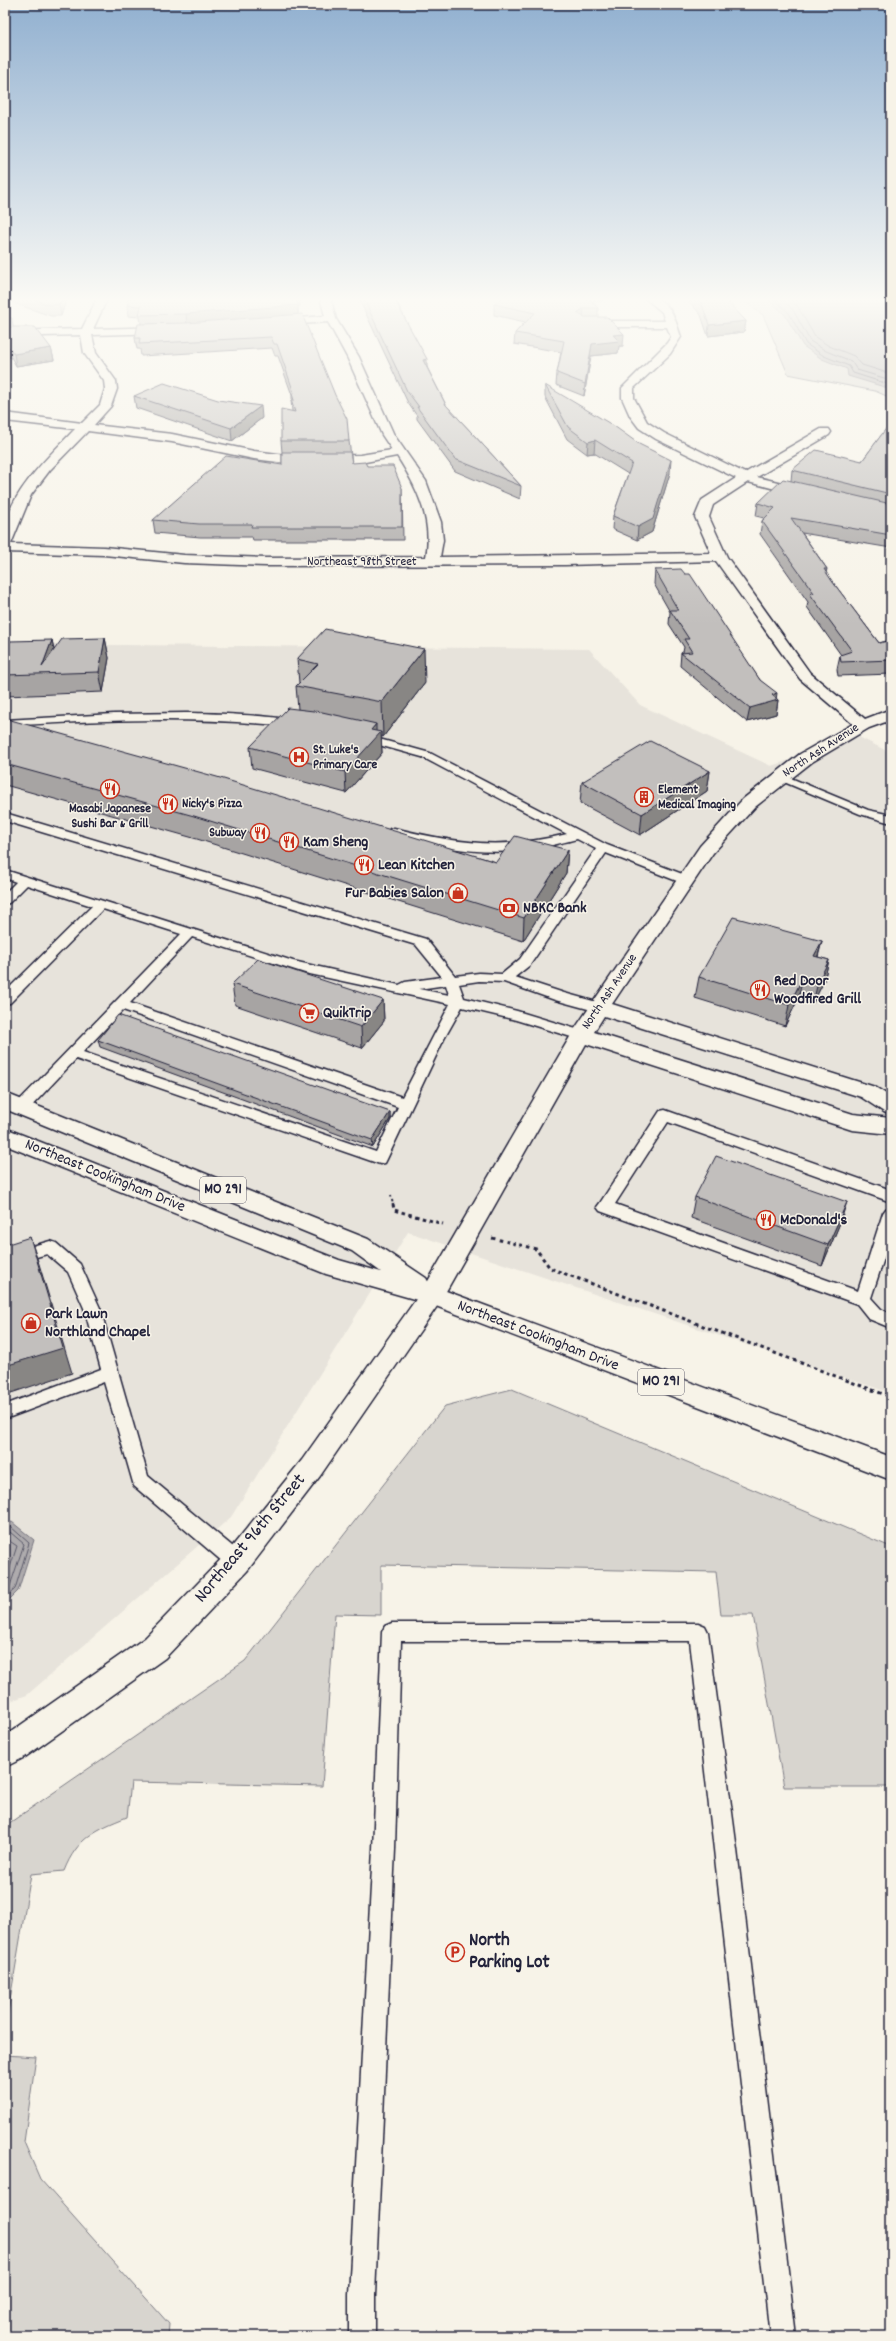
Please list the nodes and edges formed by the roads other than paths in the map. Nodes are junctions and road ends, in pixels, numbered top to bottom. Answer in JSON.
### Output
{"nodes":[{"id":1,"x":105,"y":406,"type":"edge"},
{"id":2,"x":375,"y":406,"type":"edge"},
{"id":3,"x":630,"y":406,"type":"edge"},
{"id":4,"x":5,"y":417,"type":"edge"},
{"id":5,"x":85,"y":426,"type":"junction"},
{"id":6,"x":825,"y":432,"type":"dead end"},
{"id":7,"x":400,"y":452,"type":"junction"},
{"id":8,"x":744,"y":477,"type":"junction"},
{"id":9,"x":818,"y":496,"type":"edge"},
{"id":10,"x":5,"y":543,"type":"edge"},
{"id":11,"x":5,"y":548,"type":"edge"},
{"id":12,"x":720,"y":557,"type":"junction"},
{"id":13,"x":432,"y":561,"type":"junction"},
{"id":14,"x":891,"y":714,"type":"edge"},
{"id":15,"x":36,"y":721,"type":"junction"},
{"id":16,"x":5,"y":723,"type":"edge"},
{"id":17,"x":863,"y":725,"type":"junction"},
{"id":18,"x":303,"y":726,"type":"edge"},
{"id":19,"x":44,"y":731,"type":"edge"},
{"id":20,"x":353,"y":735,"type":"edge"},
{"id":21,"x":781,"y":776,"type":"junction"},
{"id":22,"x":5,"y":817,"type":"edge"},
{"id":23,"x":891,"y":819,"type":"edge"},
{"id":24,"x":384,"y":830,"type":"edge"},
{"id":25,"x":578,"y":835,"type":"junction"},
{"id":26,"x":603,"y":848,"type":"junction"},
{"id":27,"x":5,"y":874,"type":"edge"},
{"id":28,"x":25,"y":880,"type":"junction"},
{"id":29,"x":686,"y":880,"type":"junction"},
{"id":30,"x":5,"y":900,"type":"edge"},
{"id":31,"x":101,"y":904,"type":"junction"},
{"id":32,"x":190,"y":932,"type":"junction"},
{"id":33,"x":505,"y":978,"type":"junction"},
{"id":34,"x":451,"y":980,"type":"junction"},
{"id":35,"x":392,"y":987,"type":"junction"},
{"id":36,"x":5,"y":1000,"type":"edge"},
{"id":37,"x":458,"y":1001,"type":"junction"},
{"id":38,"x":122,"y":1005,"type":"junction"},
{"id":39,"x":599,"y":1007,"type":"junction"},
{"id":40,"x":581,"y":1035,"type":"junction"},
{"id":41,"x":75,"y":1054,"type":"junction"},
{"id":42,"x":406,"y":1104,"type":"junction"},
{"id":43,"x":13,"y":1105,"type":"edge"},
{"id":44,"x":891,"y":1107,"type":"edge"},
{"id":45,"x":891,"y":1126,"type":"edge"},
{"id":46,"x":5,"y":1136,"type":"edge"},
{"id":47,"x":891,"y":1196,"type":"edge"},
{"id":48,"x":891,"y":1213,"type":"edge"},
{"id":49,"x":5,"y":1260,"type":"edge"},
{"id":50,"x":432,"y":1295,"type":"junction"},
{"id":51,"x":863,"y":1299,"type":"junction"},
{"id":52,"x":891,"y":1321,"type":"edge"},
{"id":53,"x":110,"y":1373,"type":"junction"},
{"id":54,"x":5,"y":1412,"type":"edge"},
{"id":55,"x":891,"y":1469,"type":"edge"},
{"id":56,"x":237,"y":1562,"type":"junction"},
{"id":57,"x":5,"y":1752,"type":"edge"},
{"id":58,"x":362,"y":2336,"type":"edge"},
{"id":59,"x":783,"y":2336,"type":"edge"}],
"edges":[{"from":1,"to":5,"type":"street"},
{"from":2,"to":7,"type":"street"},
{"from":3,"to":8,"type":"street"},
{"from":4,"to":5,"type":"street"},
{"from":5,"to":7,"type":"street"},
{"from":5,"to":10,"type":"street"},
{"from":6,"to":8,"type":"street","name":"North Ash Avenue"},
{"from":7,"to":13,"type":"street"},
{"from":8,"to":9,"type":"street"},
{"from":8,"to":12,"type":"street","name":"North Ash Avenue"},
{"from":11,"to":13,"type":"street","name":"Northeast 98th Street"},
{"from":12,"to":13,"type":"street","name":"Northeast 98th Street"},
{"from":12,"to":17,"type":"street","name":"North Ash Avenue"},
{"from":14,"to":17,"type":"street"},
{"from":15,"to":16,"type":"lane"},
{"from":15,"to":18,"type":"lane"},
{"from":15,"to":19,"type":"lane"},
{"from":17,"to":21,"type":"street","name":"North Ash Avenue"},
{"from":20,"to":25,"type":"lane"},
{"from":21,"to":23,"type":"lane"},
{"from":21,"to":29,"type":"street","name":"North Ash Avenue"},
{"from":22,"to":34,"type":"lane"},
{"from":24,"to":25,"type":"lane"},
{"from":25,"to":26,"type":"lane"},
{"from":26,"to":29,"type":"lane"},
{"from":26,"to":33,"type":"lane"},
{"from":27,"to":28,"type":"lane"},
{"from":28,"to":30,"type":"lane"},
{"from":28,"to":31,"type":"lane"},
{"from":29,"to":39,"type":"street","name":"North Ash Avenue"},
{"from":31,"to":32,"type":"lane"},
{"from":31,"to":36,"type":"lane"},
{"from":32,"to":35,"type":"lane"},
{"from":32,"to":38,"type":"lane"},
{"from":33,"to":34,"type":"lane"},
{"from":33,"to":39,"type":"lane"},
{"from":34,"to":35,"type":"lane"},
{"from":34,"to":37,"type":"lane"},
{"from":35,"to":37,"type":"lane"},
{"from":37,"to":40,"type":"lane"},
{"from":37,"to":42,"type":"lane"},
{"from":38,"to":41,"type":"lane"},
{"from":38,"to":42,"type":"lane"},
{"from":39,"to":40,"type":"street","name":"North Ash Avenue"},
{"from":39,"to":44,"type":"street"},
{"from":40,"to":45,"type":"street"},
{"from":40,"to":50,"type":"street","name":"North Ash Avenue"},
{"from":41,"to":42,"type":"lane"},
{"from":41,"to":43,"type":"lane"},
{"from":43,"to":50,"type":"street","name":"Northeast Cookingham Drive","number":"MO 291"},
{"from":46,"to":50,"type":"street","name":"Northeast Cookingham Drive","number":"MO 291"},
{"from":47,"to":51,"type":"lane"},
{"from":48,"to":51,"type":"lane"},
{"from":49,"to":53,"type":"lane"},
{"from":50,"to":55,"type":"street","name":"Northeast Cookingham Drive","number":"MO 291"},
{"from":50,"to":56,"type":"street","name":"Northeast 96th Street"},
{"from":51,"to":52,"type":"lane"},
{"from":53,"to":54,"type":"lane"},
{"from":53,"to":56,"type":"lane"},
{"from":56,"to":57,"type":"street","name":"Northeast 96th Street"},
{"from":58,"to":59,"type":"lane"}]}
